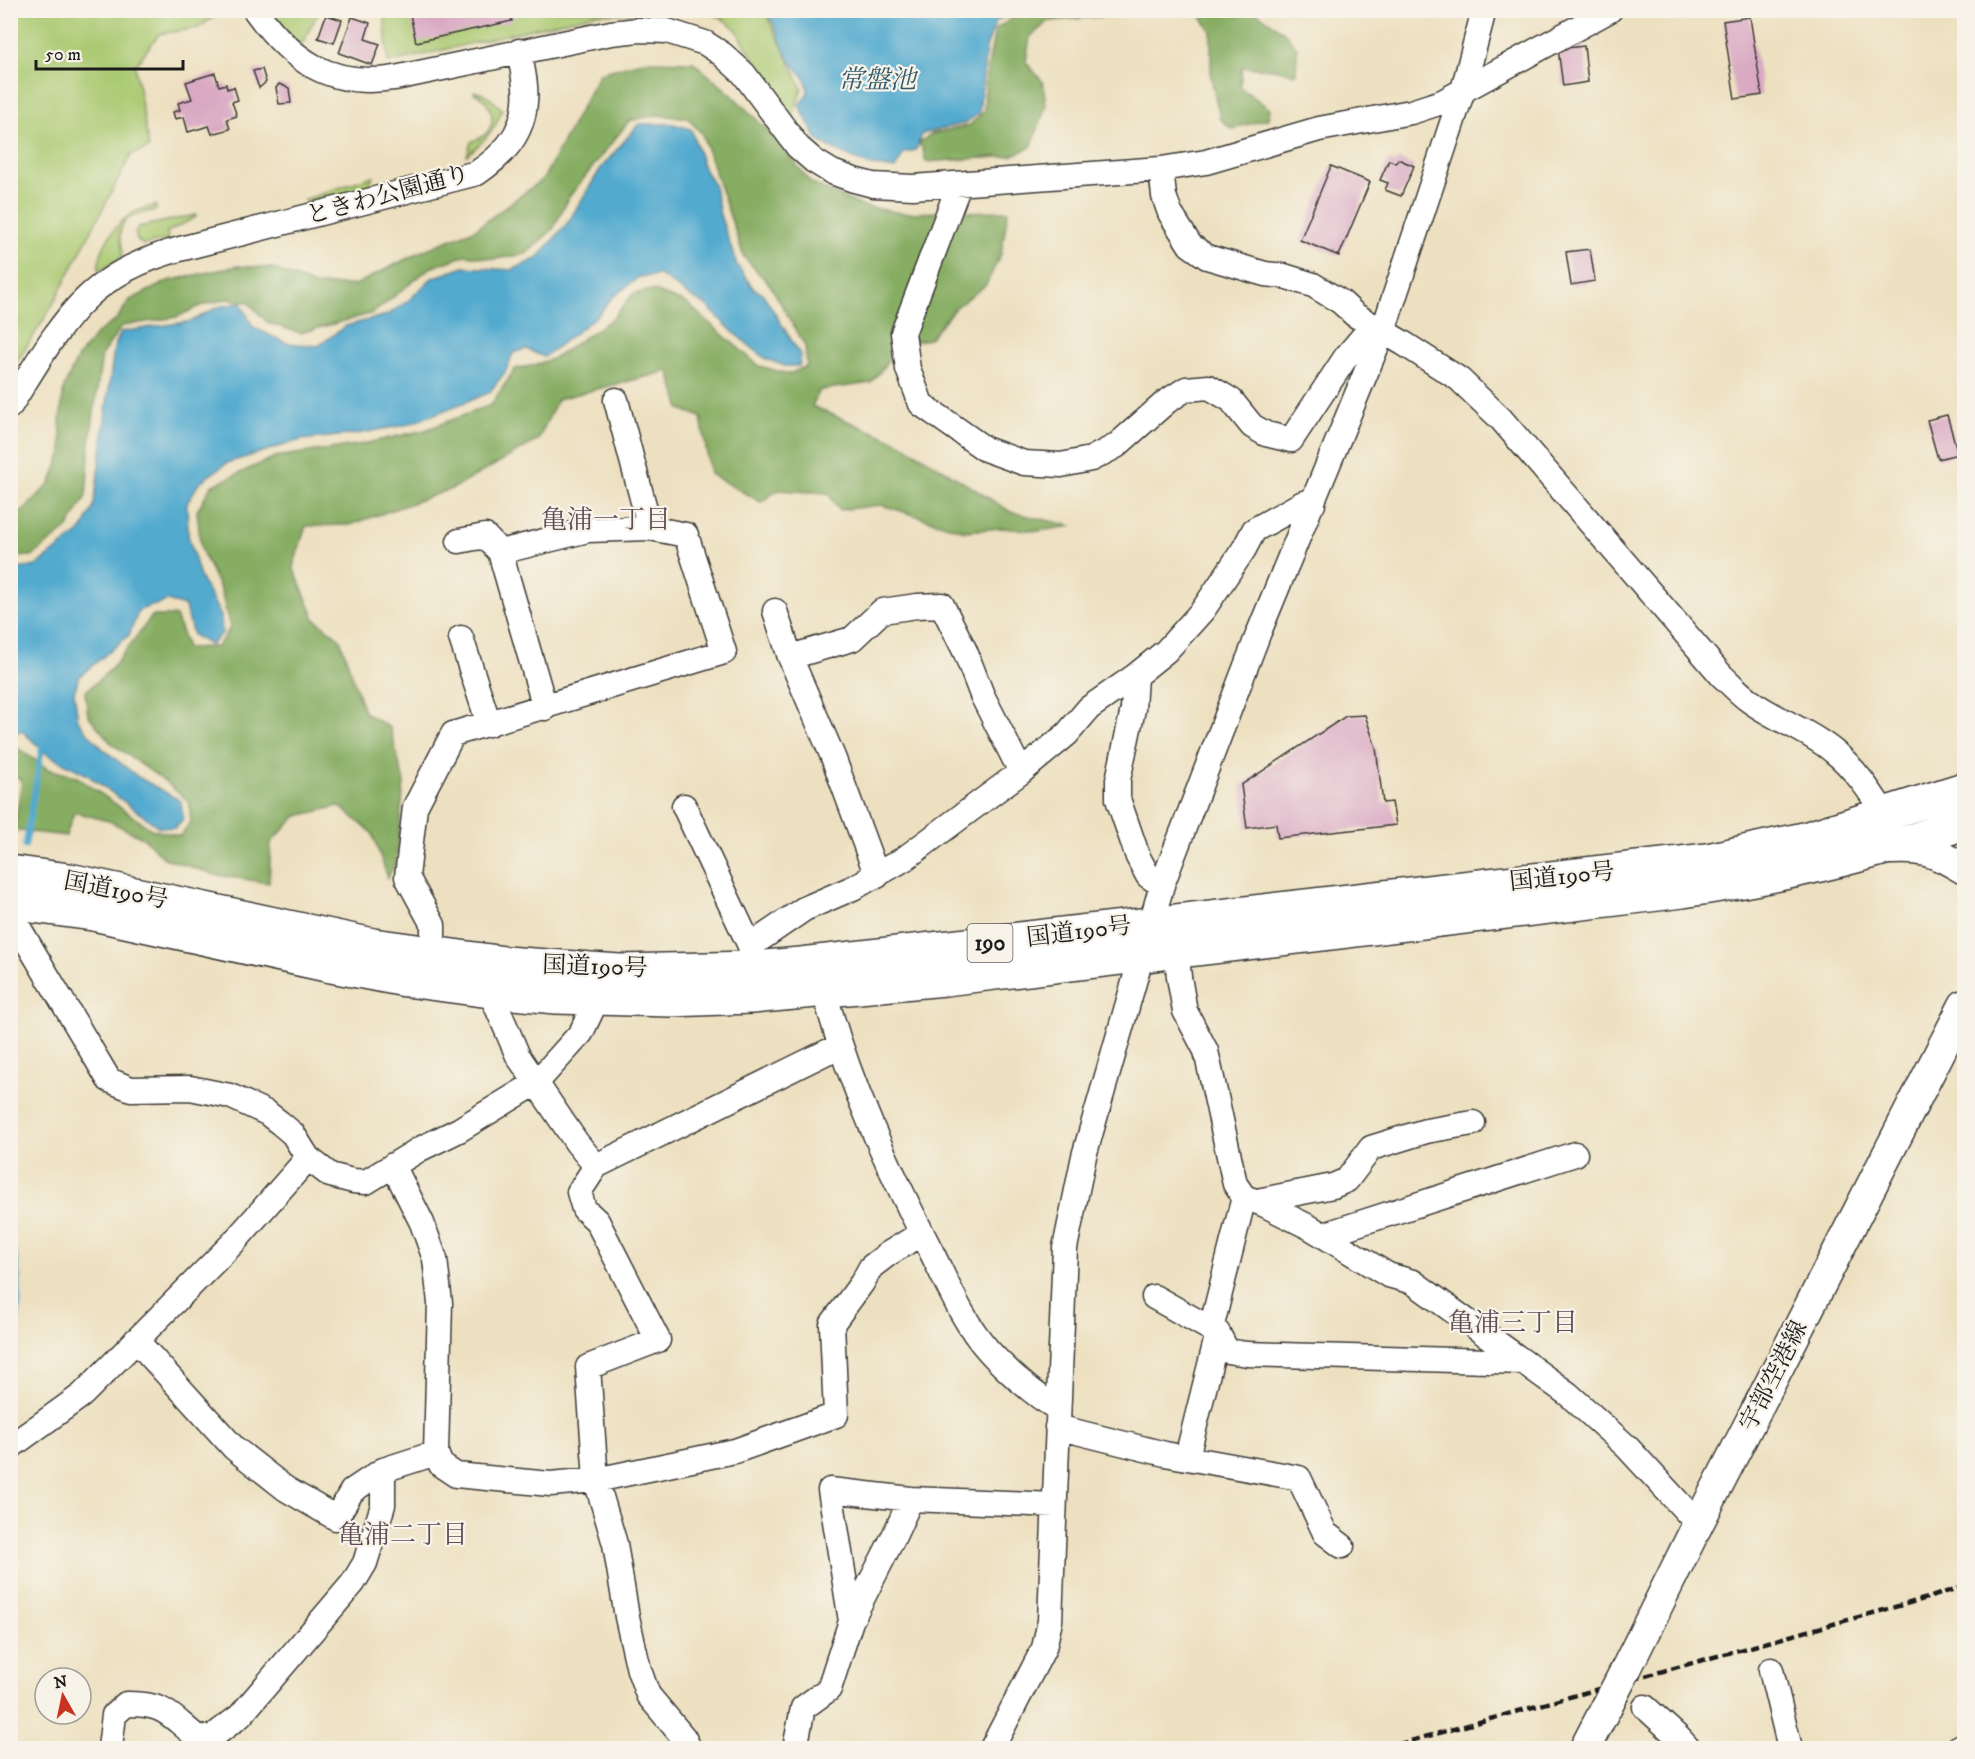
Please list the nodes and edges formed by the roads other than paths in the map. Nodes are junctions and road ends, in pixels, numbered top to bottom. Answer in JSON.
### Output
{"nodes":[{"id":1,"x":255,"y":10,"type":"edge"},
{"id":2,"x":1484,"y":10,"type":"edge"},
{"id":3,"x":1610,"y":10,"type":"edge"},
{"id":4,"x":519,"y":51,"type":"junction"},
{"id":5,"x":1463,"y":90,"type":"junction"},
{"id":6,"x":1161,"y":169,"type":"junction"},
{"id":7,"x":959,"y":185,"type":"junction"},
{"id":8,"x":1378,"y":328,"type":"junction"},
{"id":9,"x":616,"y":400,"type":"dead end"},
{"id":10,"x":10,"y":406,"type":"edge"},
{"id":11,"x":1313,"y":504,"type":"junction"},
{"id":12,"x":650,"y":528,"type":"junction"},
{"id":13,"x":459,"y":542,"type":"dead end"},
{"id":14,"x":500,"y":552,"type":"junction"},
{"id":15,"x":775,"y":610,"type":"dead end"},
{"id":16,"x":461,"y":638,"type":"dead end"},
{"id":17,"x":790,"y":657,"type":"junction"},
{"id":18,"x":1135,"y":676,"type":"junction"},
{"id":19,"x":545,"y":708,"type":"junction"},
{"id":20,"x":489,"y":724,"type":"junction"},
{"id":21,"x":1021,"y":772,"type":"junction"},
{"id":22,"x":1965,"y":789,"type":"edge"},
{"id":23,"x":684,"y":806,"type":"dead end"},
{"id":24,"x":1886,"y":816,"type":"junction"},
{"id":25,"x":1965,"y":823,"type":"edge"},
{"id":26,"x":1884,"y":849,"type":"junction"},
{"id":27,"x":1965,"y":869,"type":"edge"},
{"id":28,"x":10,"y":872,"type":"edge"},
{"id":29,"x":877,"y":876,"type":"junction"},
{"id":30,"x":1162,"y":885,"type":"junction"},
{"id":31,"x":10,"y":903,"type":"edge"},
{"id":32,"x":10,"y":913,"type":"edge"},
{"id":33,"x":1162,"y":922,"type":"junction"},
{"id":34,"x":1176,"y":952,"type":"junction"},
{"id":35,"x":433,"y":953,"type":"junction"},
{"id":36,"x":1142,"y":955,"type":"junction"},
{"id":37,"x":751,"y":957,"type":"junction"},
{"id":38,"x":824,"y":990,"type":"junction"},
{"id":39,"x":490,"y":991,"type":"junction"},
{"id":40,"x":597,"y":999,"type":"junction"},
{"id":41,"x":1965,"y":1005,"type":"edge"},
{"id":42,"x":839,"y":1046,"type":"junction"},
{"id":43,"x":536,"y":1083,"type":"junction"},
{"id":44,"x":1473,"y":1123,"type":"dead end"},
{"id":45,"x":1575,"y":1154,"type":"dead end"},
{"id":46,"x":308,"y":1158,"type":"junction"},
{"id":47,"x":393,"y":1165,"type":"junction"},
{"id":48,"x":596,"y":1166,"type":"junction"},
{"id":49,"x":1250,"y":1199,"type":"junction"},
{"id":50,"x":922,"y":1233,"type":"junction"},
{"id":51,"x":1323,"y":1235,"type":"junction"},
{"id":52,"x":1154,"y":1297,"type":"dead end"},
{"id":53,"x":1215,"y":1331,"type":"junction"},
{"id":54,"x":136,"y":1340,"type":"junction"},
{"id":55,"x":1524,"y":1362,"type":"junction"},
{"id":56,"x":1057,"y":1418,"type":"junction"},
{"id":57,"x":10,"y":1447,"type":"edge"},
{"id":58,"x":436,"y":1453,"type":"junction"},
{"id":59,"x":1187,"y":1457,"type":"junction"},
{"id":60,"x":383,"y":1470,"type":"junction"},
{"id":61,"x":596,"y":1480,"type":"junction"},
{"id":62,"x":911,"y":1499,"type":"junction"},
{"id":63,"x":1054,"y":1504,"type":"junction"},
{"id":64,"x":1698,"y":1524,"type":"junction"},
{"id":65,"x":1342,"y":1546,"type":"dead end"},
{"id":66,"x":850,"y":1621,"type":"junction"},
{"id":67,"x":1771,"y":1670,"type":"dead end"},
{"id":68,"x":1645,"y":1707,"type":"dead end"},
{"id":69,"x":1965,"y":1745,"type":"edge"},
{"id":70,"x":110,"y":1749,"type":"edge"},
{"id":71,"x":689,"y":1749,"type":"edge"},
{"id":72,"x":795,"y":1749,"type":"edge"},
{"id":73,"x":992,"y":1749,"type":"edge"},
{"id":74,"x":1584,"y":1749,"type":"edge"},
{"id":75,"x":1688,"y":1749,"type":"edge"},
{"id":76,"x":1790,"y":1749,"type":"edge"},
{"id":77,"x":1958,"y":1749,"type":"edge"}],
"edges":[{"from":1,"to":4,"type":"street"},
{"from":2,"to":5,"type":"street"},
{"from":3,"to":5,"type":"street"},
{"from":4,"to":7,"type":"street"},
{"from":4,"to":10,"type":"street","name":"ときわ公園通り"},
{"from":5,"to":6,"type":"street"},
{"from":5,"to":8,"type":"street"},
{"from":6,"to":7,"type":"street"},
{"from":6,"to":8,"type":"street"},
{"from":7,"to":8,"type":"street"},
{"from":8,"to":11,"type":"street"},
{"from":8,"to":24,"type":"street"},
{"from":9,"to":12,"type":"street"},
{"from":11,"to":18,"type":"street"},
{"from":11,"to":30,"type":"street"},
{"from":12,"to":14,"type":"street"},
{"from":12,"to":19,"type":"street"},
{"from":13,"to":14,"type":"street"},
{"from":14,"to":19,"type":"street"},
{"from":15,"to":17,"type":"street"},
{"from":16,"to":20,"type":"street"},
{"from":17,"to":21,"type":"street"},
{"from":17,"to":29,"type":"street"},
{"from":18,"to":21,"type":"street"},
{"from":18,"to":30,"type":"street"},
{"from":19,"to":20,"type":"street"},
{"from":20,"to":35,"type":"street"},
{"from":21,"to":29,"type":"street"},
{"from":22,"to":24,"type":"highway","name":"国道190号","number":"190"},
{"from":23,"to":37,"type":"street"},
{"from":24,"to":33,"type":"highway","name":"国道190号","number":"190"},
{"from":25,"to":26,"type":"highway","name":"国道190号","number":"190"},
{"from":26,"to":27,"type":"main road"},
{"from":26,"to":34,"type":"highway","name":"国道190号","number":"190"},
{"from":28,"to":35,"type":"highway","name":"国道190号","number":"190"},
{"from":29,"to":37,"type":"street"},
{"from":30,"to":33,"type":"street"},
{"from":31,"to":39,"type":"highway","name":"国道190号","number":"190"},
{"from":32,"to":46,"type":"street"},
{"from":33,"to":34,"type":"street"},
{"from":33,"to":36,"type":"street"},
{"from":33,"to":37,"type":"highway","name":"国道190号","number":"190"},
{"from":34,"to":36,"type":"highway","name":"国道190号","number":"190"},
{"from":34,"to":49,"type":"street"},
{"from":35,"to":37,"type":"highway","name":"国道190号","number":"190"},
{"from":36,"to":38,"type":"highway","name":"国道190号","number":"190"},
{"from":36,"to":56,"type":"street"},
{"from":38,"to":40,"type":"highway","name":"国道190号","number":"190"},
{"from":38,"to":42,"type":"street"},
{"from":39,"to":40,"type":"highway","name":"国道190号","number":"190"},
{"from":39,"to":43,"type":"street"},
{"from":40,"to":43,"type":"street"},
{"from":41,"to":64,"type":"main road","name":"宇部空港線"},
{"from":42,"to":48,"type":"street"},
{"from":42,"to":50,"type":"street"},
{"from":43,"to":47,"type":"street"},
{"from":43,"to":48,"type":"street"},
{"from":44,"to":49,"type":"street"},
{"from":45,"to":51,"type":"street"},
{"from":46,"to":47,"type":"street"},
{"from":46,"to":54,"type":"street"},
{"from":47,"to":58,"type":"street"},
{"from":48,"to":61,"type":"street"},
{"from":49,"to":51,"type":"street"},
{"from":49,"to":53,"type":"street"},
{"from":50,"to":56,"type":"street"},
{"from":50,"to":61,"type":"street"},
{"from":51,"to":55,"type":"street"},
{"from":52,"to":53,"type":"street"},
{"from":53,"to":55,"type":"street"},
{"from":53,"to":59,"type":"street"},
{"from":54,"to":57,"type":"street"},
{"from":54,"to":60,"type":"street"},
{"from":55,"to":64,"type":"street"},
{"from":56,"to":59,"type":"street"},
{"from":56,"to":63,"type":"street"},
{"from":58,"to":60,"type":"street"},
{"from":58,"to":61,"type":"street"},
{"from":59,"to":65,"type":"street"},
{"from":60,"to":70,"type":"street"},
{"from":61,"to":71,"type":"street"},
{"from":62,"to":63,"type":"street"},
{"from":62,"to":66,"type":"street"},
{"from":62,"to":66,"type":"street"},
{"from":63,"to":73,"type":"street"},
{"from":64,"to":74,"type":"main road","name":"宇部空港線","bridge":true},
{"from":66,"to":72,"type":"street"},
{"from":67,"to":76,"type":"street"},
{"from":68,"to":75,"type":"street"},
{"from":69,"to":77,"type":"street"}]}
